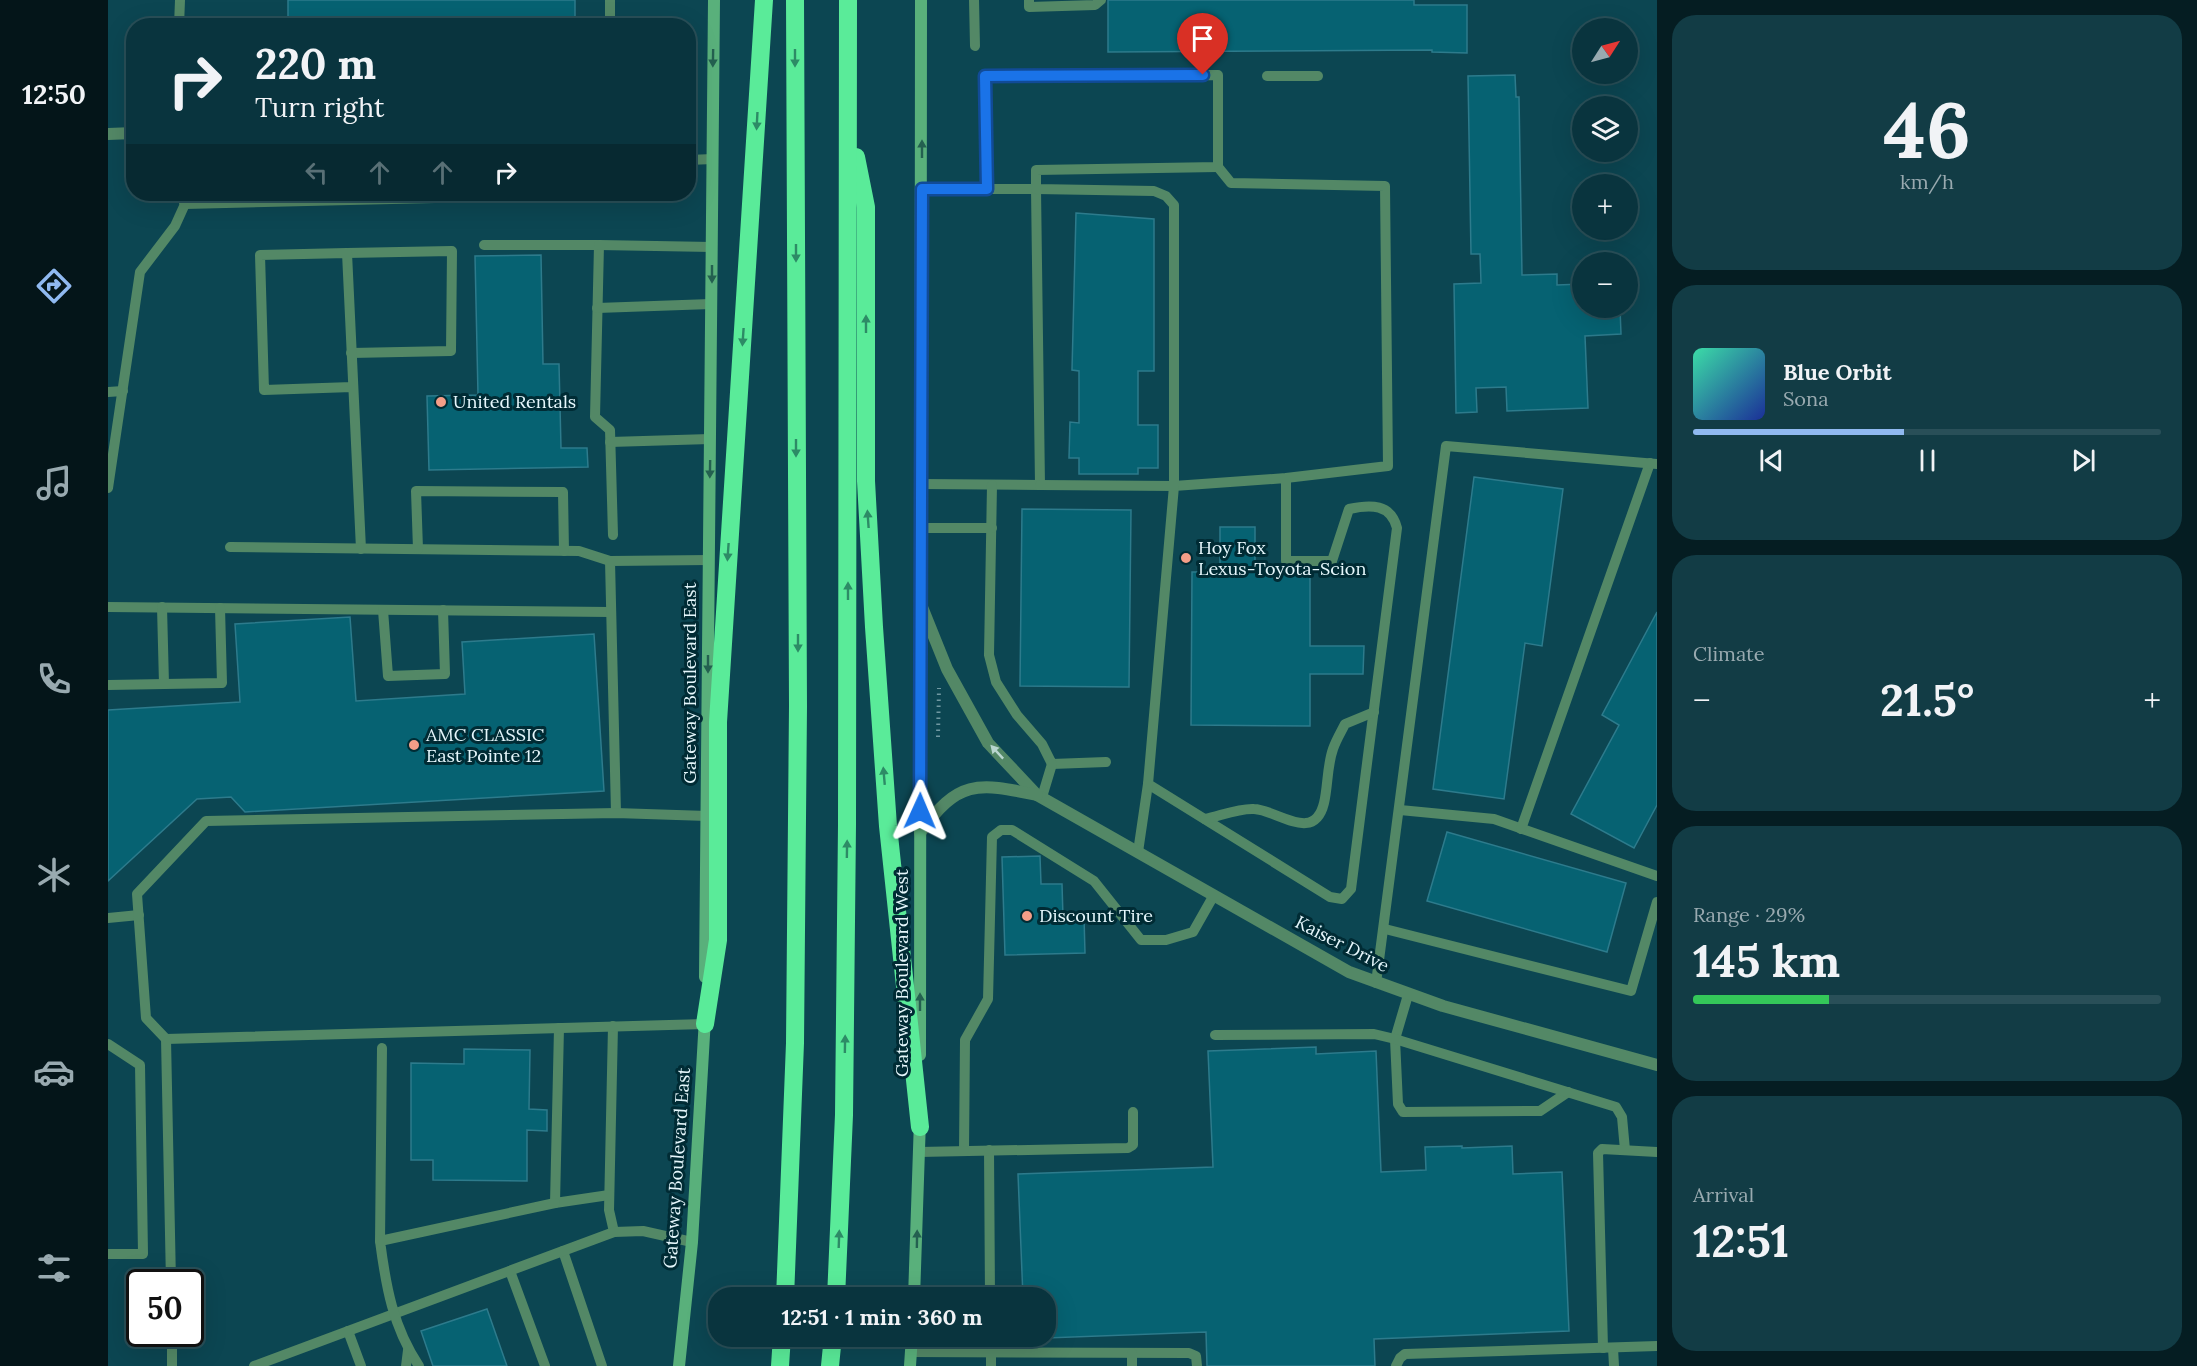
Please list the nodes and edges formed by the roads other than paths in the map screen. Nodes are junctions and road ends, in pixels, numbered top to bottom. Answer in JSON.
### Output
{"nodes":[{"id":1,"x":180,"y":0,"type":"edge"},
{"id":2,"x":610,"y":0,"type":"edge"},
{"id":3,"x":714,"y":0,"type":"edge"},
{"id":4,"x":764,"y":0,"type":"edge"},
{"id":5,"x":795,"y":0,"type":"edge"},
{"id":6,"x":848,"y":0,"type":"edge"},
{"id":7,"x":921,"y":0,"type":"edge"},
{"id":8,"x":974,"y":0,"type":"edge"},
{"id":9,"x":1029,"y":0,"type":"edge"},
{"id":10,"x":1101,"y":0,"type":"edge"},
{"id":11,"x":179,"y":18,"type":"edge"},
{"id":12,"x":610,"y":18,"type":"edge"},
{"id":13,"x":975,"y":46,"type":"dead end"},
{"id":14,"x":1267,"y":76,"type":"dead end"},
{"id":15,"x":1318,"y":76,"type":"dead end"},
{"id":16,"x":848,"y":110,"type":"junction"},
{"id":17,"x":126,"y":133,"type":"edge"},
{"id":18,"x":108,"y":134,"type":"edge"},
{"id":19,"x":712,"y":159,"type":"junction"},
{"id":20,"x":696,"y":160,"type":"edge"},
{"id":21,"x":1218,"y":167,"type":"junction"},
{"id":22,"x":922,"y":189,"type":"junction"},
{"id":23,"x":987,"y":189,"type":"junction"},
{"id":24,"x":1036,"y":189,"type":"junction"},
{"id":25,"x":184,"y":201,"type":"edge"},
{"id":26,"x":241,"y":201,"type":"edge"},
{"id":27,"x":185,"y":204,"type":"junction"},
{"id":28,"x":484,"y":245,"type":"dead end"},
{"id":29,"x":598,"y":245,"type":"junction"},
{"id":30,"x":712,"y":247,"type":"junction"},
{"id":31,"x":347,"y":253,"type":"junction"},
{"id":32,"x":711,"y":304,"type":"junction"},
{"id":33,"x":597,"y":308,"type":"junction"},
{"id":34,"x":351,"y":353,"type":"junction"},
{"id":35,"x":352,"y":387,"type":"junction"},
{"id":36,"x":108,"y":392,"type":"edge"},
{"id":37,"x":123,"y":392,"type":"junction"},
{"id":38,"x":710,"y":439,"type":"junction"},
{"id":39,"x":610,"y":442,"type":"junction"},
{"id":40,"x":1653,"y":464,"type":"edge"},
{"id":41,"x":1286,"y":478,"type":"junction"},
{"id":42,"x":922,"y":484,"type":"junction"},
{"id":43,"x":992,"y":485,"type":"junction"},
{"id":44,"x":1040,"y":485,"type":"junction"},
{"id":45,"x":1174,"y":486,"type":"junction"},
{"id":46,"x":108,"y":488,"type":"edge"},
{"id":47,"x":922,"y":528,"type":"junction"},
{"id":48,"x":992,"y":528,"type":"junction"},
{"id":49,"x":613,"y":535,"type":"dead end"},
{"id":50,"x":230,"y":547,"type":"dead end"},
{"id":51,"x":361,"y":549,"type":"junction"},
{"id":52,"x":418,"y":549,"type":"junction"},
{"id":53,"x":564,"y":551,"type":"junction"},
{"id":54,"x":709,"y":560,"type":"junction"},
{"id":55,"x":610,"y":561,"type":"junction"},
{"id":56,"x":108,"y":607,"type":"edge"},
{"id":57,"x":162,"y":607,"type":"junction"},
{"id":58,"x":922,"y":607,"type":"junction"},
{"id":59,"x":220,"y":608,"type":"junction"},
{"id":60,"x":383,"y":610,"type":"junction"},
{"id":61,"x":443,"y":610,"type":"junction"},
{"id":62,"x":610,"y":612,"type":"junction"},
{"id":63,"x":164,"y":684,"type":"junction"},
{"id":64,"x":108,"y":685,"type":"edge"},
{"id":65,"x":1374,"y":712,"type":"junction"},
{"id":66,"x":1106,"y":762,"type":"dead end"},
{"id":67,"x":1052,"y":764,"type":"junction"},
{"id":68,"x":1148,"y":784,"type":"junction"},
{"id":69,"x":1040,"y":796,"type":"junction"},
{"id":70,"x":1400,"y":810,"type":"junction"},
{"id":71,"x":616,"y":813,"type":"junction"},
{"id":72,"x":707,"y":816,"type":"junction"},
{"id":73,"x":1205,"y":819,"type":"junction"},
{"id":74,"x":1521,"y":829,"type":"junction"},
{"id":75,"x":920,"y":833,"type":"junction"},
{"id":76,"x":1138,"y":852,"type":"junction"},
{"id":77,"x":1657,"y":876,"type":"edge"},
{"id":78,"x":1214,"y":895,"type":"junction"},
{"id":79,"x":1657,"y":902,"type":"edge"},
{"id":80,"x":139,"y":915,"type":"junction"},
{"id":81,"x":108,"y":918,"type":"edge"},
{"id":82,"x":1385,"y":929,"type":"junction"},
{"id":83,"x":1376,"y":983,"type":"junction"},
{"id":84,"x":1408,"y":995,"type":"junction"},
{"id":85,"x":705,"y":1024,"type":"junction"},
{"id":86,"x":613,"y":1026,"type":"junction"},
{"id":87,"x":559,"y":1028,"type":"junction"},
{"id":88,"x":1215,"y":1035,"type":"dead end"},
{"id":89,"x":166,"y":1039,"type":"junction"},
{"id":90,"x":1395,"y":1039,"type":"junction"},
{"id":91,"x":108,"y":1044,"type":"edge"},
{"id":92,"x":382,"y":1048,"type":"dead end"},
{"id":93,"x":1657,"y":1065,"type":"edge"},
{"id":94,"x":1568,"y":1092,"type":"junction"},
{"id":95,"x":1133,"y":1112,"type":"dead end"},
{"id":96,"x":920,"y":1127,"type":"junction"},
{"id":97,"x":964,"y":1150,"type":"junction"},
{"id":98,"x":989,"y":1150,"type":"junction"},
{"id":99,"x":1625,"y":1150,"type":"junction"},
{"id":100,"x":919,"y":1152,"type":"junction"},
{"id":101,"x":1657,"y":1152,"type":"edge"},
{"id":102,"x":609,"y":1195,"type":"junction"},
{"id":103,"x":555,"y":1203,"type":"junction"},
{"id":104,"x":614,"y":1232,"type":"junction"},
{"id":105,"x":380,"y":1241,"type":"junction"},
{"id":106,"x":692,"y":1242,"type":"junction"},
{"id":107,"x":563,"y":1251,"type":"junction"},
{"id":108,"x":108,"y":1254,"type":"edge"},
{"id":109,"x":171,"y":1269,"type":"edge"},
{"id":110,"x":510,"y":1271,"type":"junction"},
{"id":111,"x":785,"y":1287,"type":"edge"},
{"id":112,"x":836,"y":1287,"type":"edge"},
{"id":113,"x":914,"y":1287,"type":"edge"},
{"id":114,"x":990,"y":1287,"type":"edge"},
{"id":115,"x":395,"y":1314,"type":"junction"},
{"id":116,"x":348,"y":1331,"type":"junction"},
{"id":117,"x":1657,"y":1346,"type":"edge"},
{"id":118,"x":172,"y":1347,"type":"edge"},
{"id":119,"x":781,"y":1347,"type":"edge"},
{"id":120,"x":831,"y":1347,"type":"edge"},
{"id":121,"x":911,"y":1347,"type":"edge"},
{"id":122,"x":991,"y":1347,"type":"edge"},
{"id":123,"x":1608,"y":1348,"type":"junction"},
{"id":124,"x":408,"y":1350,"type":"junction"},
{"id":125,"x":911,"y":1352,"type":"junction"},
{"id":126,"x":991,"y":1352,"type":"junction"},
{"id":127,"x":1132,"y":1353,"type":"junction"},
{"id":128,"x":172,"y":1366,"type":"edge"},
{"id":129,"x":254,"y":1366,"type":"edge"},
{"id":130,"x":359,"y":1366,"type":"edge"},
{"id":131,"x":409,"y":1366,"type":"edge"},
{"id":132,"x":419,"y":1366,"type":"edge"},
{"id":133,"x":545,"y":1366,"type":"edge"},
{"id":134,"x":602,"y":1366,"type":"edge"},
{"id":135,"x":679,"y":1366,"type":"edge"},
{"id":136,"x":780,"y":1366,"type":"edge"},
{"id":137,"x":830,"y":1366,"type":"edge"},
{"id":138,"x":910,"y":1366,"type":"edge"},
{"id":139,"x":991,"y":1366,"type":"edge"},
{"id":140,"x":1132,"y":1366,"type":"edge"},
{"id":141,"x":1197,"y":1366,"type":"edge"},
{"id":142,"x":1396,"y":1366,"type":"edge"},
{"id":143,"x":1614,"y":1366,"type":"edge"}],
"edges":[{"from":1,"to":11,"type":"lane"},
{"from":2,"to":12,"type":"lane"},
{"from":3,"to":19,"type":"main road","name":"Gateway Boulevard East","one_way":true},
{"from":4,"to":85,"type":"highway","one_way":true},
{"from":5,"to":111,"type":"highway","one_way":true},
{"from":6,"to":16,"type":"highway"},
{"from":22,"to":7,"type":"main road","name":"Gateway Boulevard West","one_way":true},
{"from":8,"to":13,"type":"lane"},
{"from":9,"to":10,"type":"lane"},
{"from":14,"to":15,"type":"lane"},
{"from":96,"to":16,"type":"highway","one_way":true},
{"from":112,"to":16,"type":"highway","one_way":true},
{"from":17,"to":18,"type":"street"},
{"from":19,"to":20,"type":"lane"},
{"from":19,"to":30,"type":"main road","name":"Gateway Boulevard East"},
{"from":21,"to":23,"type":"lane"},
{"from":21,"to":24,"type":"lane"},
{"from":21,"to":41,"type":"lane"},
{"from":22,"to":23,"type":"lane"},
{"from":22,"to":42,"type":"main road","name":"Gateway Boulevard West"},
{"from":23,"to":24,"type":"lane"},
{"from":24,"to":44,"type":"lane"},
{"from":24,"to":45,"type":"lane"},
{"from":25,"to":27,"type":"lane"},
{"from":26,"to":27,"type":"lane"},
{"from":27,"to":37,"type":"lane"},
{"from":28,"to":29,"type":"lane"},
{"from":29,"to":30,"type":"lane"},
{"from":29,"to":33,"type":"lane"},
{"from":30,"to":32,"type":"main road","name":"Gateway Boulevard East","one_way":true},
{"from":31,"to":34,"type":"lane"},
{"from":31,"to":34,"type":"lane"},
{"from":31,"to":35,"type":"lane"},
{"from":32,"to":33,"type":"lane"},
{"from":32,"to":38,"type":"main road","name":"Gateway Boulevard East"},
{"from":33,"to":39,"type":"lane"},
{"from":34,"to":35,"type":"lane"},
{"from":35,"to":51,"type":"lane"},
{"from":36,"to":37,"type":"lane"},
{"from":37,"to":46,"type":"lane"},
{"from":38,"to":39,"type":"lane"},
{"from":38,"to":54,"type":"main road","name":"Gateway Boulevard East","one_way":true},
{"from":39,"to":49,"type":"lane"},
{"from":40,"to":70,"type":"lane"},
{"from":40,"to":74,"type":"lane"},
{"from":41,"to":45,"type":"lane"},
{"from":41,"to":65,"type":"lane"},
{"from":42,"to":43,"type":"lane"},
{"from":42,"to":47,"type":"main road","name":"Gateway Boulevard West"},
{"from":43,"to":44,"type":"lane"},
{"from":43,"to":48,"type":"lane"},
{"from":44,"to":45,"type":"lane"},
{"from":45,"to":68,"type":"lane"},
{"from":47,"to":48,"type":"lane"},
{"from":47,"to":58,"type":"main road","name":"Gateway Boulevard West"},
{"from":48,"to":67,"type":"lane"},
{"from":50,"to":51,"type":"lane"},
{"from":51,"to":52,"type":"lane"},
{"from":52,"to":53,"type":"lane"},
{"from":52,"to":53,"type":"lane"},
{"from":53,"to":55,"type":"lane"},
{"from":54,"to":55,"type":"lane"},
{"from":54,"to":72,"type":"main road","name":"Gateway Boulevard East","one_way":true},
{"from":55,"to":62,"type":"lane"},
{"from":56,"to":57,"type":"lane"},
{"from":57,"to":59,"type":"lane"},
{"from":57,"to":63,"type":"lane"},
{"from":69,"to":58,"type":"street","name":"Kaiser Drive","one_way":true},
{"from":58,"to":75,"type":"main road","name":"Gateway Boulevard West"},
{"from":59,"to":60,"type":"lane"},
{"from":59,"to":63,"type":"lane"},
{"from":60,"to":61,"type":"lane"},
{"from":60,"to":61,"type":"lane"},
{"from":61,"to":62,"type":"lane"},
{"from":62,"to":71,"type":"lane"},
{"from":63,"to":64,"type":"lane"},
{"from":65,"to":73,"type":"lane"},
{"from":65,"to":73,"type":"lane"},
{"from":66,"to":67,"type":"lane"},
{"from":67,"to":69,"type":"lane"},
{"from":68,"to":73,"type":"lane"},
{"from":68,"to":76,"type":"lane"},
{"from":69,"to":75,"type":"street","name":"Kaiser Drive"},
{"from":69,"to":76,"type":"street","name":"Kaiser Drive"},
{"from":70,"to":74,"type":"lane"},
{"from":70,"to":82,"type":"lane"},
{"from":71,"to":72,"type":"lane"},
{"from":71,"to":80,"type":"lane"},
{"from":72,"to":85,"type":"main road","name":"Gateway Boulevard East"},
{"from":74,"to":77,"type":"lane"},
{"from":96,"to":75,"type":"main road","name":"Gateway Boulevard West","one_way":true},
{"from":76,"to":78,"type":"street","name":"Kaiser Drive"},
{"from":78,"to":83,"type":"street","name":"Kaiser Drive"},
{"from":78,"to":97,"type":"lane"},
{"from":79,"to":82,"type":"lane"},
{"from":80,"to":81,"type":"lane"},
{"from":80,"to":89,"type":"lane"},
{"from":82,"to":83,"type":"lane"},
{"from":83,"to":84,"type":"street","name":"Kaiser Drive"},
{"from":84,"to":90,"type":"lane"},
{"from":84,"to":93,"type":"street","name":"Kaiser Drive"},
{"from":85,"to":86,"type":"lane"},
{"from":85,"to":106,"type":"main road","name":"Gateway Boulevard East"},
{"from":86,"to":87,"type":"lane"},
{"from":86,"to":102,"type":"lane"},
{"from":87,"to":89,"type":"lane"},
{"from":87,"to":103,"type":"lane"},
{"from":88,"to":90,"type":"lane"},
{"from":89,"to":109,"type":"lane"},
{"from":90,"to":94,"type":"lane"},
{"from":90,"to":94,"type":"lane"},
{"from":91,"to":108,"type":"lane"},
{"from":92,"to":105,"type":"lane"},
{"from":94,"to":99,"type":"lane"},
{"from":95,"to":98,"type":"lane"},
{"from":96,"to":100,"type":"main road","name":"Gateway Boulevard West"},
{"from":97,"to":98,"type":"lane"},
{"from":97,"to":100,"type":"lane"},
{"from":98,"to":114,"type":"lane"},
{"from":99,"to":101,"type":"lane"},
{"from":99,"to":123,"type":"lane"},
{"from":113,"to":100,"type":"main road","name":"Gateway Boulevard West","one_way":true},
{"from":102,"to":103,"type":"lane"},
{"from":102,"to":104,"type":"lane"},
{"from":103,"to":105,"type":"lane"},
{"from":104,"to":106,"type":"lane"},
{"from":104,"to":107,"type":"lane"},
{"from":105,"to":115,"type":"lane"},
{"from":106,"to":135,"type":"main road","name":"Gateway Boulevard East"},
{"from":107,"to":110,"type":"lane"},
{"from":107,"to":134,"type":"lane"},
{"from":110,"to":115,"type":"lane"},
{"from":110,"to":133,"type":"lane"},
{"from":115,"to":116,"type":"lane"},
{"from":115,"to":124,"type":"lane"},
{"from":116,"to":129,"type":"lane"},
{"from":116,"to":130,"type":"lane"},
{"from":117,"to":123,"type":"lane"},
{"from":118,"to":128,"type":"lane"},
{"from":119,"to":136,"type":"highway"},
{"from":120,"to":137,"type":"highway"},
{"from":121,"to":125,"type":"main road"},
{"from":122,"to":126,"type":"lane"},
{"from":123,"to":142,"type":"lane"},
{"from":123,"to":143,"type":"lane"},
{"from":124,"to":131,"type":"lane"},
{"from":124,"to":132,"type":"lane"},
{"from":125,"to":126,"type":"lane"},
{"from":125,"to":138,"type":"main road"},
{"from":126,"to":127,"type":"lane"},
{"from":126,"to":139,"type":"lane"},
{"from":127,"to":140,"type":"lane"},
{"from":127,"to":141,"type":"lane"}]}
